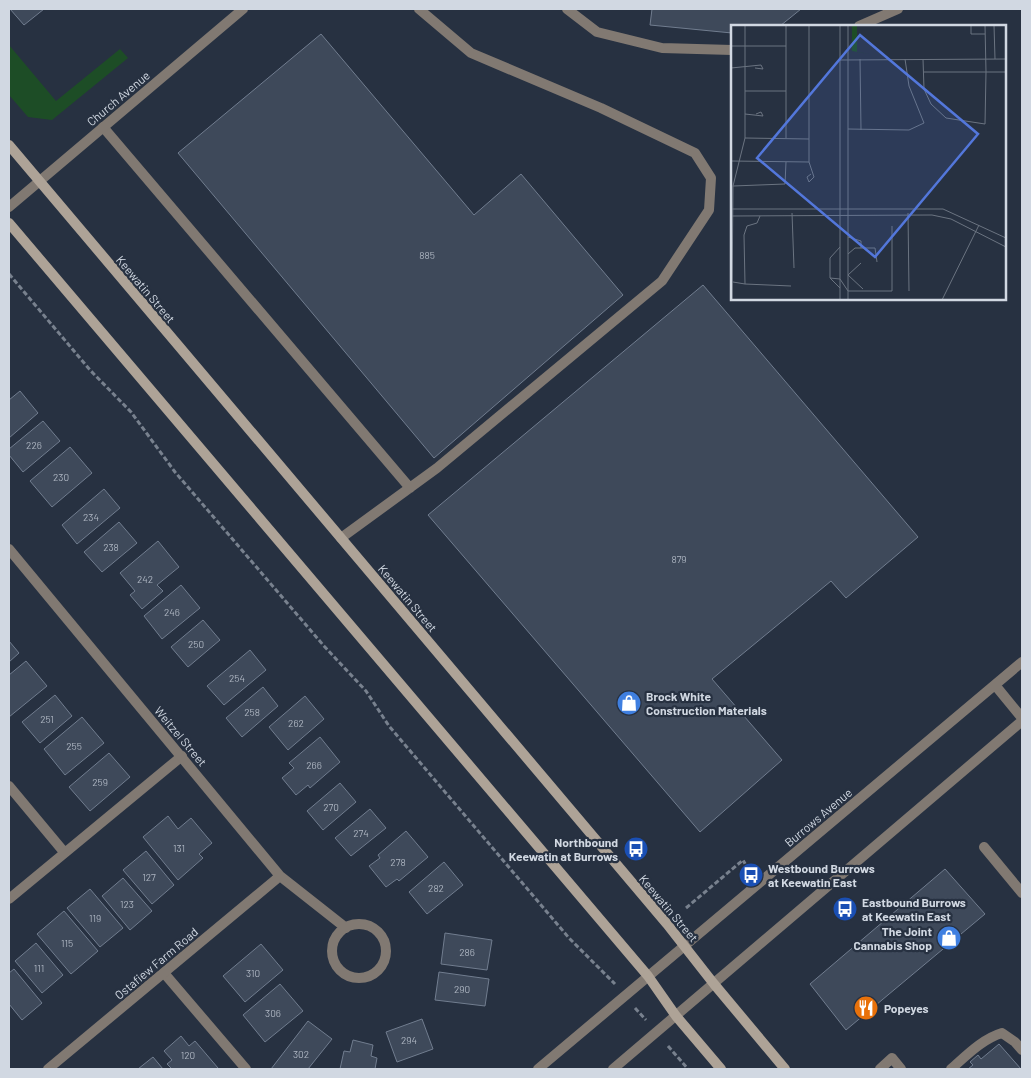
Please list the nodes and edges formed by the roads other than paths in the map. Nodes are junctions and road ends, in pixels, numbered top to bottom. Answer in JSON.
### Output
{"nodes":[{"id":1,"x":243,"y":9,"type":"edge"},
{"id":2,"x":419,"y":9,"type":"edge"},
{"id":3,"x":567,"y":9,"type":"edge"},
{"id":4,"x":898,"y":9,"type":"edge"},
{"id":5,"x":861,"y":25,"type":"edge"},
{"id":6,"x":731,"y":50,"type":"edge"},
{"id":7,"x":103,"y":127,"type":"junction"},
{"id":8,"x":9,"y":145,"type":"edge"},
{"id":9,"x":39,"y":181,"type":"junction"},
{"id":10,"x":9,"y":207,"type":"edge"},
{"id":11,"x":9,"y":223,"type":"edge"},
{"id":12,"x":410,"y":488,"type":"junction"},
{"id":13,"x":341,"y":538,"type":"junction"},
{"id":14,"x":9,"y":549,"type":"edge"},
{"id":15,"x":1022,"y":662,"type":"edge"},
{"id":16,"x":995,"y":685,"type":"junction"},
{"id":17,"x":1022,"y":720,"type":"edge"},
{"id":18,"x":182,"y":756,"type":"junction"},
{"id":19,"x":9,"y":786,"type":"edge"},
{"id":20,"x":984,"y":847,"type":"dead end"},
{"id":21,"x":64,"y":852,"type":"junction"},
{"id":22,"x":280,"y":876,"type":"junction"},
{"id":23,"x":1022,"y":893,"type":"edge"},
{"id":24,"x":9,"y":899,"type":"edge"},
{"id":25,"x":346,"y":928,"type":"junction"},
{"id":26,"x":685,"y":946,"type":"junction"},
{"id":27,"x":164,"y":973,"type":"junction"},
{"id":28,"x":648,"y":976,"type":"junction"},
{"id":29,"x":714,"y":984,"type":"junction"},
{"id":30,"x":676,"y":1016,"type":"junction"},
{"id":31,"x":1022,"y":1050,"type":"edge"},
{"id":32,"x":48,"y":1069,"type":"edge"},
{"id":33,"x":246,"y":1069,"type":"edge"},
{"id":34,"x":538,"y":1069,"type":"edge"},
{"id":35,"x":613,"y":1069,"type":"edge"},
{"id":36,"x":721,"y":1069,"type":"edge"},
{"id":37,"x":785,"y":1069,"type":"edge"},
{"id":38,"x":880,"y":1069,"type":"edge"},
{"id":39,"x":901,"y":1069,"type":"edge"},
{"id":40,"x":951,"y":1069,"type":"edge"}],
"edges":[{"from":1,"to":7,"type":"street","name":"Church Avenue"},
{"from":2,"to":12,"type":"street"},
{"from":3,"to":6,"type":"street"},
{"from":4,"to":5,"type":"street"},
{"from":7,"to":9,"type":"street","name":"Church Avenue"},
{"from":7,"to":12,"type":"street"},
{"from":8,"to":9,"type":"main road","name":"Keewatin Street"},
{"from":9,"to":10,"type":"street","name":"Church Avenue"},
{"from":9,"to":13,"type":"main road","name":"Keewatin Street"},
{"from":11,"to":28,"type":"main road"},
{"from":12,"to":13,"type":"street"},
{"from":13,"to":26,"type":"main road","name":"Keewatin Street"},
{"from":14,"to":18,"type":"street","name":"Weitzel Street"},
{"from":15,"to":16,"type":"street","name":"Burrows Avenue"},
{"from":16,"to":17,"type":"street"},
{"from":16,"to":26,"type":"street","name":"Burrows Avenue"},
{"from":17,"to":29,"type":"street"},
{"from":18,"to":21,"type":"street"},
{"from":18,"to":22,"type":"street","name":"Weitzel Street"},
{"from":19,"to":21,"type":"street"},
{"from":20,"to":23,"type":"street"},
{"from":21,"to":24,"type":"street"},
{"from":22,"to":25,"type":"street","name":"Weitzel Street"},
{"from":22,"to":27,"type":"street","name":"Ostafiew Farm Road"},
{"from":25,"to":25,"type":"street"},
{"from":26,"to":28,"type":"street","name":"Burrows Avenue"},
{"from":26,"to":29,"type":"main road","name":"Keewatin Street"},
{"from":27,"to":32,"type":"street","name":"Ostafiew Farm Road"},
{"from":27,"to":33,"type":"street"},
{"from":28,"to":30,"type":"main road"},
{"from":28,"to":34,"type":"street","name":"Burrows Avenue"},
{"from":29,"to":30,"type":"street"},
{"from":29,"to":37,"type":"main road","name":"Keewatin Street"},
{"from":30,"to":35,"type":"street"},
{"from":30,"to":36,"type":"main road"},
{"from":31,"to":40,"type":"street"},
{"from":38,"to":39,"type":"street"}]}
